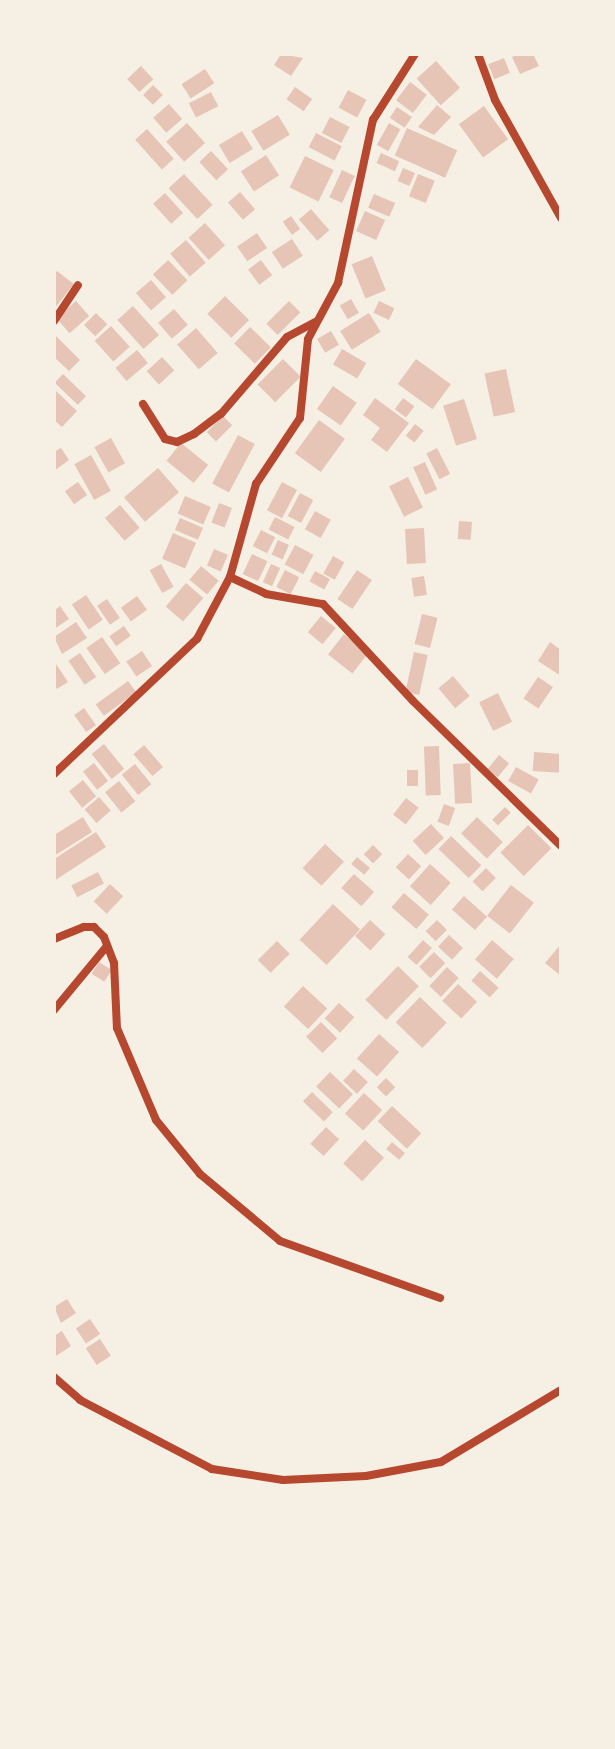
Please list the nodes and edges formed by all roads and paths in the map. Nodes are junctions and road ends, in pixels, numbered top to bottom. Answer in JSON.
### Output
{"nodes":[{"id":1,"x":415,"y":54,"type":"edge"},
{"id":2,"x":478,"y":54,"type":"edge"},
{"id":3,"x":561,"y":218,"type":"edge"},
{"id":4,"x":78,"y":285,"type":"dead end"},
{"id":5,"x":54,"y":321,"type":"edge"},
{"id":6,"x":315,"y":322,"type":"junction"},
{"id":7,"x":143,"y":404,"type":"dead end"},
{"id":8,"x":230,"y":577,"type":"junction"},
{"id":9,"x":54,"y":774,"type":"edge"},
{"id":10,"x":561,"y":846,"type":"edge"},
{"id":11,"x":54,"y":939,"type":"edge"},
{"id":12,"x":107,"y":946,"type":"junction"},
{"id":13,"x":54,"y":1010,"type":"edge"},
{"id":14,"x":440,"y":1298,"type":"dead end"},
{"id":15,"x":54,"y":1377,"type":"edge"},
{"id":16,"x":561,"y":1390,"type":"edge"}],
"edges":[{"from":1,"to":6,"type":"street"},
{"from":2,"to":3,"type":"street"},
{"from":4,"to":5,"type":"street"},
{"from":6,"to":7,"type":"street"},
{"from":6,"to":8,"type":"street"},
{"from":8,"to":9,"type":"street"},
{"from":8,"to":10,"type":"street"},
{"from":11,"to":12,"type":"street"},
{"from":12,"to":13,"type":"street"},
{"from":12,"to":14,"type":"street"},
{"from":15,"to":16,"type":"street"}]}
